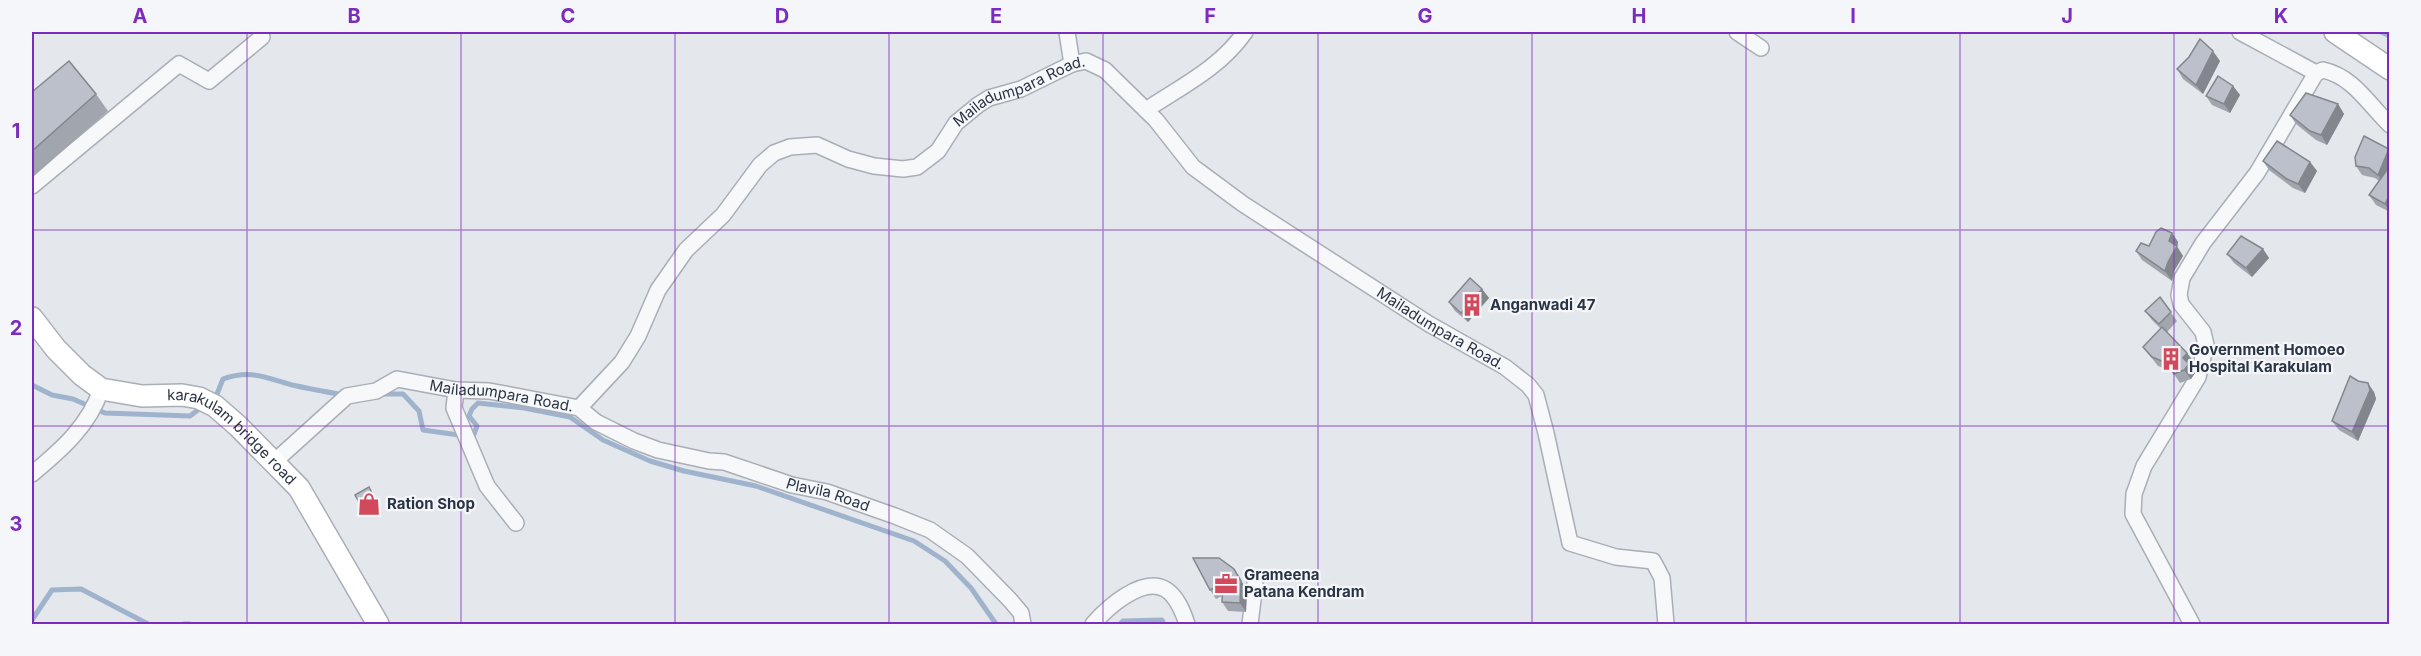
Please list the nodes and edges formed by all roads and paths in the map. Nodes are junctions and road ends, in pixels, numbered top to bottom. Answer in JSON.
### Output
{"nodes":[{"id":1,"x":1067,"y":32,"type":"edge"},
{"id":2,"x":1245,"y":32,"type":"edge"},
{"id":3,"x":1737,"y":32,"type":"edge"},
{"id":4,"x":2240,"y":32,"type":"edge"},
{"id":5,"x":2335,"y":32,"type":"edge"},
{"id":6,"x":262,"y":36,"type":"dead end"},
{"id":7,"x":1761,"y":48,"type":"dead end"},
{"id":8,"x":1072,"y":64,"type":"junction"},
{"id":9,"x":2390,"y":69,"type":"edge"},
{"id":10,"x":2316,"y":74,"type":"junction"},
{"id":11,"x":1146,"y":110,"type":"junction"},
{"id":12,"x":2390,"y":125,"type":"edge"},
{"id":13,"x":32,"y":186,"type":"edge"},
{"id":14,"x":32,"y":318,"type":"edge"},
{"id":15,"x":101,"y":389,"type":"junction"},
{"id":16,"x":456,"y":390,"type":"junction"},
{"id":17,"x":579,"y":408,"type":"junction"},
{"id":18,"x":273,"y":462,"type":"junction"},
{"id":19,"x":32,"y":474,"type":"edge"},
{"id":20,"x":516,"y":523,"type":"dead end"},
{"id":21,"x":1255,"y":583,"type":"dead end"},
{"id":22,"x":378,"y":624,"type":"edge"},
{"id":23,"x":1023,"y":624,"type":"edge"},
{"id":24,"x":1093,"y":624,"type":"edge"},
{"id":25,"x":1187,"y":624,"type":"edge"},
{"id":26,"x":1250,"y":624,"type":"edge"},
{"id":27,"x":1666,"y":624,"type":"edge"},
{"id":28,"x":2193,"y":624,"type":"edge"}],
"edges":[{"from":1,"to":8,"type":"street"},
{"from":2,"to":11,"type":"street"},
{"from":3,"to":7,"type":"street"},
{"from":4,"to":10,"type":"street"},
{"from":5,"to":9,"type":"main road"},
{"from":6,"to":13,"type":"street"},
{"from":8,"to":11,"type":"street","name":"Mailadumpara Road."},
{"from":8,"to":17,"type":"street","name":"Mailadumpara Road."},
{"from":10,"to":12,"type":"street"},
{"from":10,"to":28,"type":"street"},
{"from":11,"to":27,"type":"street","name":"Mailadumpara Road."},
{"from":14,"to":15,"type":"main road","name":"karakulam bridge road"},
{"from":15,"to":18,"type":"main road","name":"karakulam bridge road"},
{"from":15,"to":19,"type":"street"},
{"from":16,"to":17,"type":"street","name":"Mailadumpara Road."},
{"from":16,"to":18,"type":"street","name":"Mailadumpara Road."},
{"from":16,"to":20,"type":"street"},
{"from":17,"to":23,"type":"street","name":"Plavila Road"},
{"from":18,"to":22,"type":"main road","name":"karakulam bridge road"},
{"from":21,"to":26,"type":"street"},
{"from":24,"to":25,"type":"street"}]}
